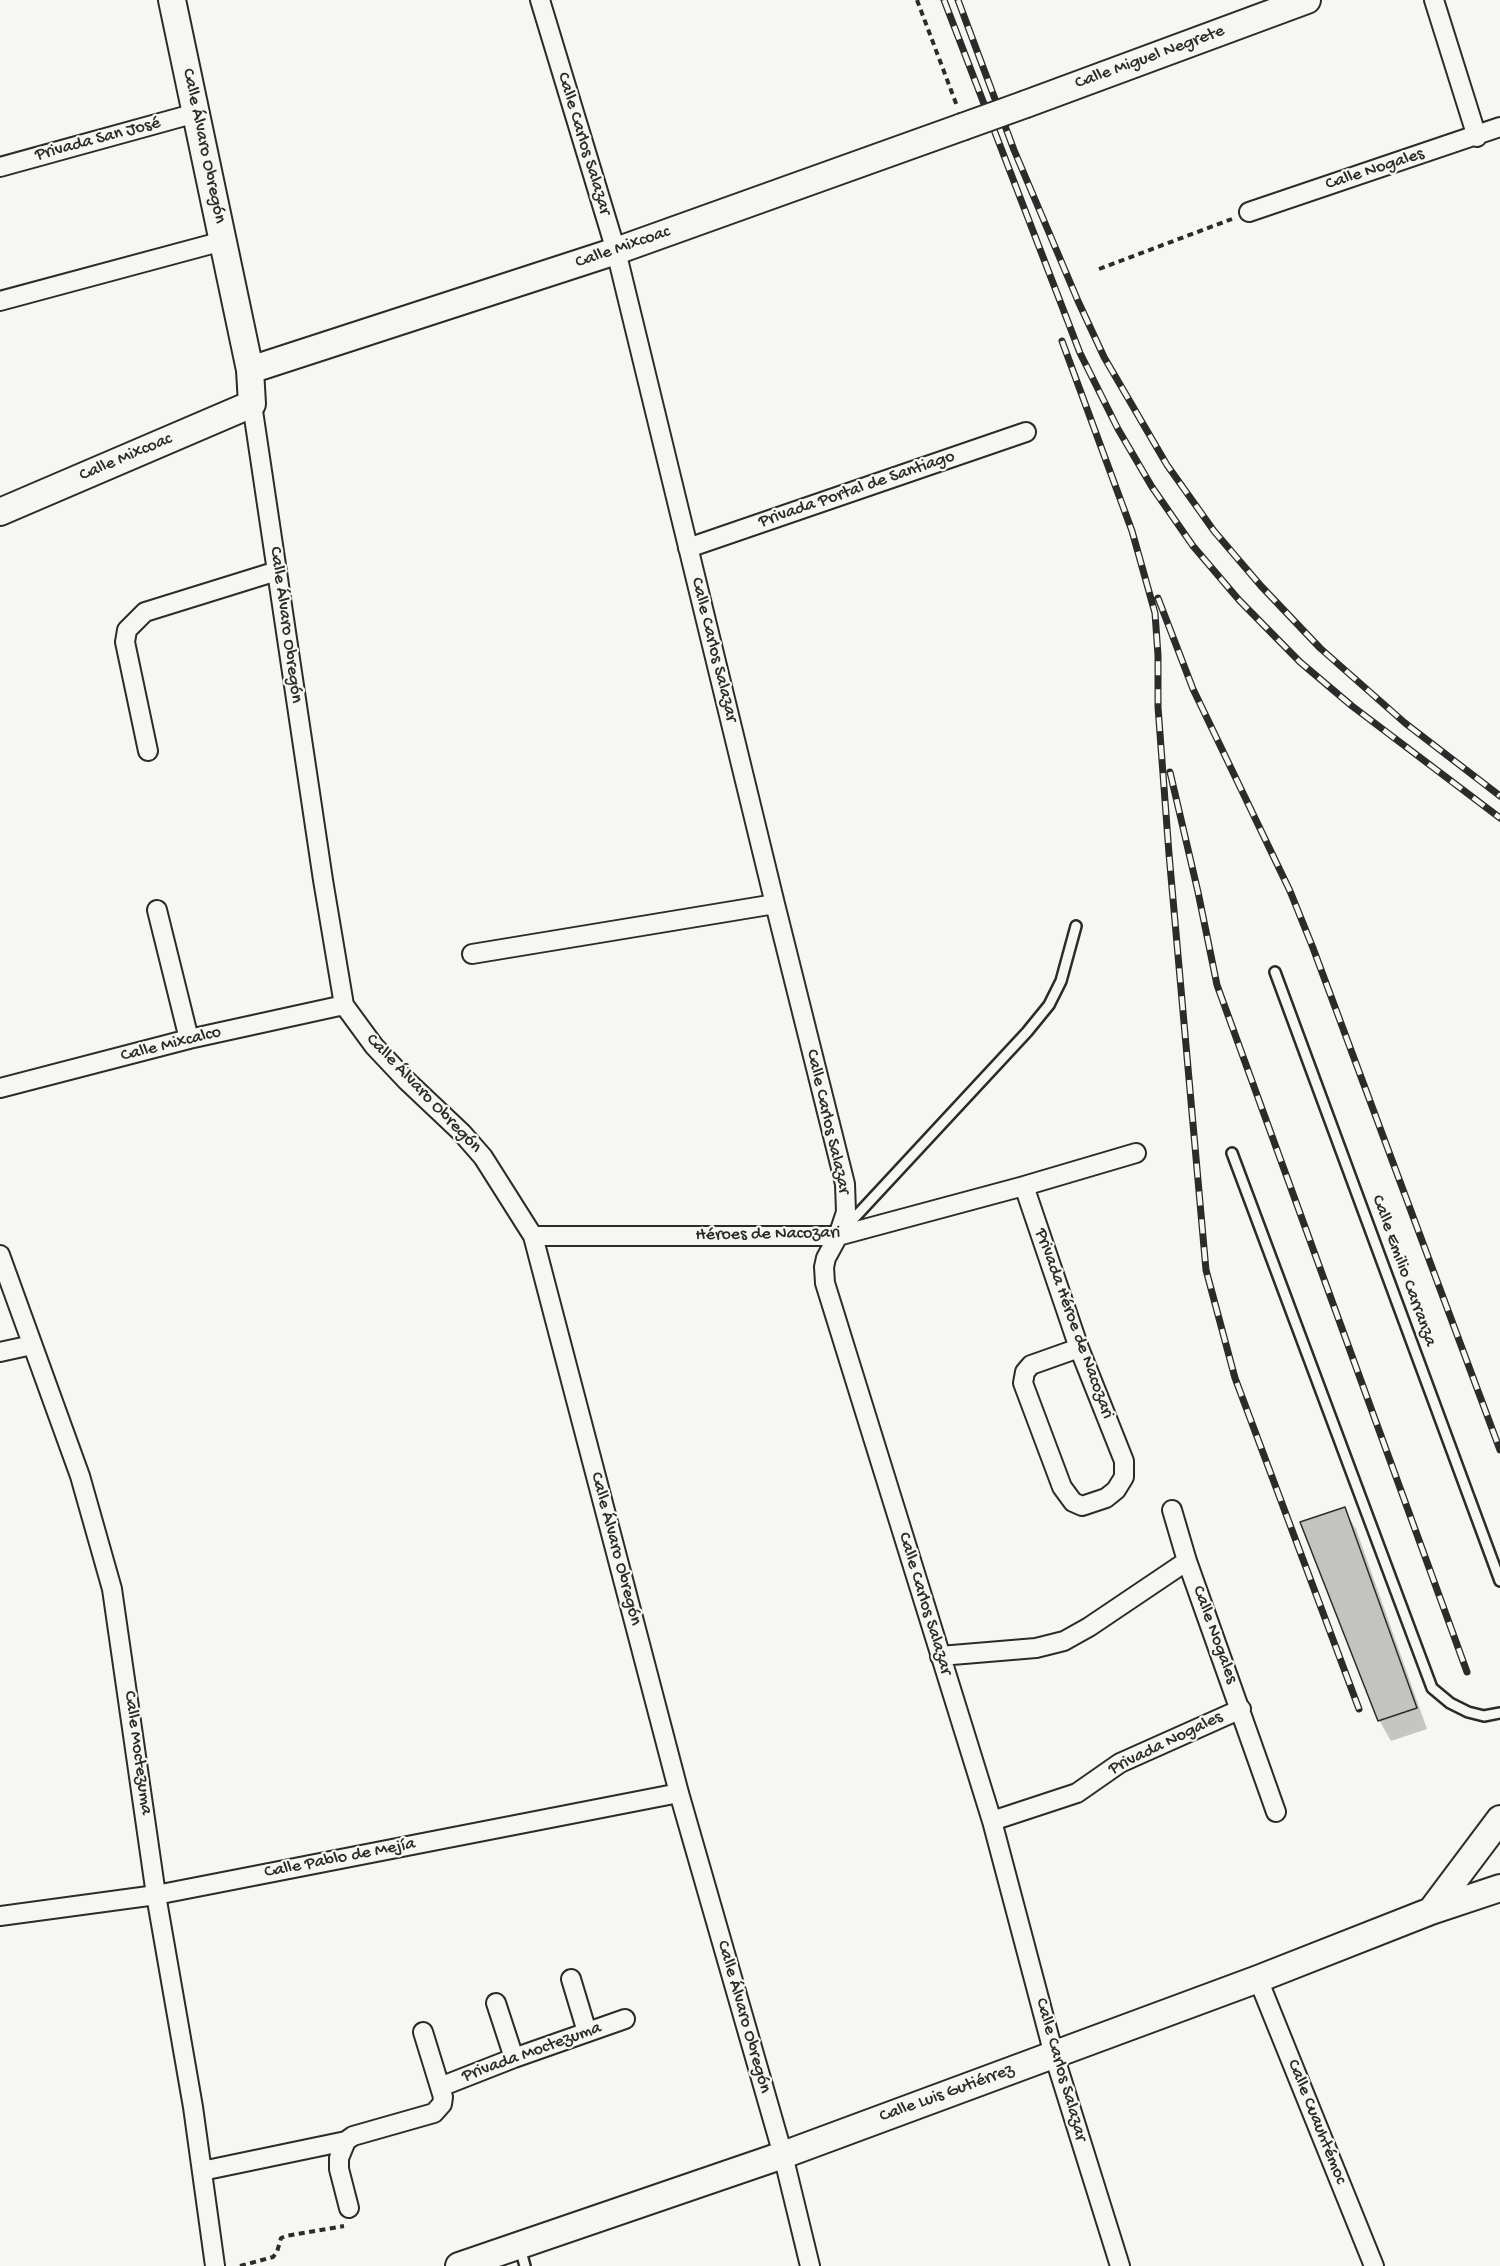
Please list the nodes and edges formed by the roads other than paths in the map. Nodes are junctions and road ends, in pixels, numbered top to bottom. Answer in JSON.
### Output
{"nodes":[{"id":1,"x":172,"y":0,"type":"edge"},
{"id":2,"x":540,"y":0,"type":"edge"},
{"id":3,"x":1307,"y":0,"type":"edge"},
{"id":4,"x":1434,"y":0,"type":"edge"},
{"id":5,"x":196,"y":113,"type":"junction"},
{"id":6,"x":993,"y":116,"type":"joint"},
{"id":7,"x":1500,"y":128,"type":"edge"},
{"id":8,"x":1477,"y":137,"type":"junction"},
{"id":9,"x":0,"y":167,"type":"edge"},
{"id":10,"x":1249,"y":212,"type":"road end"},
{"id":11,"x":223,"y":241,"type":"junction"},
{"id":12,"x":616,"y":251,"type":"junction"},
{"id":13,"x":0,"y":301,"type":"edge"},
{"id":14,"x":250,"y":370,"type":"junction"},
{"id":15,"x":252,"y":404,"type":"junction"},
{"id":16,"x":1026,"y":432,"type":"dead end"},
{"id":17,"x":0,"y":512,"type":"edge"},
{"id":18,"x":688,"y":548,"type":"junction"},
{"id":19,"x":277,"y":571,"type":"junction"},
{"id":20,"x":148,"y":751,"type":"dead end"},
{"id":21,"x":775,"y":904,"type":"junction"},
{"id":22,"x":157,"y":910,"type":"dead end"},
{"id":23,"x":1076,"y":926,"type":"dead end"},
{"id":24,"x":472,"y":954,"type":"dead end"},
{"id":25,"x":1275,"y":972,"type":"dead end"},
{"id":26,"x":344,"y":1005,"type":"junction"},
{"id":27,"x":189,"y":1039,"type":"junction"},
{"id":28,"x":0,"y":1088,"type":"edge"},
{"id":29,"x":1136,"y":1153,"type":"dead end"},
{"id":30,"x":1232,"y":1153,"type":"dead end"},
{"id":31,"x":1024,"y":1186,"type":"junction"},
{"id":32,"x":532,"y":1236,"type":"junction"},
{"id":33,"x":838,"y":1236,"type":"junction"},
{"id":34,"x":0,"y":1255,"type":"edge"},
{"id":35,"x":32,"y":1345,"type":"junction"},
{"id":36,"x":1079,"y":1348,"type":"junction"},
{"id":37,"x":0,"y":1352,"type":"edge"},
{"id":38,"x":1172,"y":1509,"type":"dead end"},
{"id":39,"x":1187,"y":1561,"type":"junction"},
{"id":40,"x":1500,"y":1581,"type":"edge"},
{"id":41,"x":940,"y":1656,"type":"junction"},
{"id":42,"x":1241,"y":1709,"type":"junction"},
{"id":43,"x":1500,"y":1713,"type":"edge"},
{"id":44,"x":679,"y":1793,"type":"junction"},
{"id":45,"x":1276,"y":1812,"type":"dead end"},
{"id":46,"x":1500,"y":1819,"type":"edge"},
{"id":47,"x":992,"y":1821,"type":"junction"},
{"id":48,"x":1500,"y":1888,"type":"edge"},
{"id":49,"x":156,"y":1895,"type":"junction"},
{"id":50,"x":1431,"y":1911,"type":"junction"},
{"id":51,"x":0,"y":1916,"type":"edge"},
{"id":52,"x":571,"y":1979,"type":"dead end"},
{"id":53,"x":1258,"y":1979,"type":"junction"},
{"id":54,"x":496,"y":2003,"type":"dead end"},
{"id":55,"x":625,"y":2019,"type":"dead end"},
{"id":56,"x":423,"y":2032,"type":"dead end"},
{"id":57,"x":587,"y":2032,"type":"junction"},
{"id":58,"x":1054,"y":2055,"type":"junction"},
{"id":59,"x":514,"y":2058,"type":"junction"},
{"id":60,"x":441,"y":2092,"type":"junction"},
{"id":61,"x":346,"y":2141,"type":"junction"},
{"id":62,"x":783,"y":2155,"type":"junction"},
{"id":63,"x":202,"y":2171,"type":"junction"},
{"id":64,"x":349,"y":2208,"type":"road end"},
{"id":65,"x":523,"y":2256,"type":"edge"},
{"id":66,"x":215,"y":2266,"type":"edge"},
{"id":67,"x":459,"y":2266,"type":"edge"},
{"id":68,"x":810,"y":2266,"type":"edge"},
{"id":69,"x":1120,"y":2266,"type":"edge"},
{"id":70,"x":1374,"y":2266,"type":"edge"}],
"edges":[{"from":1,"to":5,"type":"street","name":"Calle Álvaro Obregón"},
{"from":2,"to":12,"type":"street","name":"Calle Carlos Salazar"},
{"from":3,"to":6,"type":"street","name":"Calle Miguel Negrete","bridge":true},
{"from":4,"to":8,"type":"street"},
{"from":5,"to":9,"type":"street","name":"Privada San José"},
{"from":5,"to":11,"type":"street","name":"Calle Álvaro Obregón"},
{"from":6,"to":12,"type":"street","name":"Calle Mixcoac","bridge":true},
{"from":7,"to":8,"type":"street","name":"Calle Nogales"},
{"from":8,"to":10,"type":"street","name":"Calle Nogales"},
{"from":11,"to":13,"type":"street"},
{"from":11,"to":14,"type":"street","name":"Calle Álvaro Obregón"},
{"from":12,"to":14,"type":"street","name":"Calle Mixcoac"},
{"from":12,"to":18,"type":"street","name":"Calle Carlos Salazar"},
{"from":14,"to":15,"type":"street","name":"Calle Álvaro Obregón"},
{"from":15,"to":17,"type":"street","name":"Calle Mixcoac"},
{"from":15,"to":19,"type":"street","name":"Calle Álvaro Obregón"},
{"from":16,"to":18,"type":"street","name":"Privada Portal de Santiago"},
{"from":18,"to":21,"type":"street","name":"Calle Carlos Salazar"},
{"from":19,"to":20,"type":"street"},
{"from":19,"to":26,"type":"street","name":"Calle Álvaro Obregón"},
{"from":21,"to":24,"type":"street"},
{"from":21,"to":33,"type":"street","name":"Calle Carlos Salazar"},
{"from":22,"to":27,"type":"street"},
{"from":23,"to":33,"type":"lane"},
{"from":25,"to":40,"type":"lane","name":"Calle Emilio Carranza"},
{"from":26,"to":27,"type":"street","name":"Calle Mixcalco"},
{"from":26,"to":32,"type":"street","name":"Calle Álvaro Obregón"},
{"from":27,"to":28,"type":"street","name":"Calle Mixcalco"},
{"from":29,"to":31,"type":"street","name":"Héroes de Nacozari"},
{"from":30,"to":43,"type":"lane"},
{"from":31,"to":33,"type":"street","name":"Héroes de Nacozari"},
{"from":31,"to":36,"type":"street","name":"Privada Héroe de Nacozari"},
{"from":32,"to":33,"type":"street","name":"Héroes de Nacozari"},
{"from":32,"to":44,"type":"street","name":"Calle Álvaro Obregón"},
{"from":33,"to":41,"type":"street","name":"Calle Carlos Salazar"},
{"from":34,"to":35,"type":"street","name":"Calle Moctezuma"},
{"from":35,"to":37,"type":"street"},
{"from":35,"to":49,"type":"street","name":"Calle Moctezuma"},
{"from":36,"to":36,"type":"street","name":"Privada Héroe de Nacozari"},
{"from":38,"to":39,"type":"street"},
{"from":39,"to":41,"type":"street"},
{"from":39,"to":42,"type":"street","name":"Calle Nogales"},
{"from":41,"to":47,"type":"street","name":"Calle Carlos Salazar"},
{"from":42,"to":45,"type":"street","name":"Privada Nogales"},
{"from":42,"to":47,"type":"street","name":"Privada Nogales"},
{"from":44,"to":49,"type":"street","name":"Calle Pablo de Mejía"},
{"from":44,"to":62,"type":"street","name":"Calle Álvaro Obregón"},
{"from":46,"to":50,"type":"street"},
{"from":47,"to":58,"type":"street","name":"Calle Carlos Salazar"},
{"from":48,"to":50,"type":"street","name":"Calle Luis Gutiérrez"},
{"from":49,"to":51,"type":"street","name":"Calle Pablo de Mejía"},
{"from":49,"to":63,"type":"street","name":"Calle Moctezuma"},
{"from":50,"to":53,"type":"street","name":"Calle Luis Gutiérrez"},
{"from":52,"to":57,"type":"street"},
{"from":53,"to":58,"type":"street","name":"Calle Luis Gutiérrez"},
{"from":53,"to":70,"type":"street","name":"Calle Cuauhtémoc"},
{"from":54,"to":59,"type":"street"},
{"from":55,"to":57,"type":"street","name":"Privada Moctezuma"},
{"from":56,"to":60,"type":"street"},
{"from":57,"to":59,"type":"street","name":"Privada Moctezuma"},
{"from":58,"to":62,"type":"street","name":"Calle Luis Gutiérrez"},
{"from":58,"to":69,"type":"street","name":"Calle Carlos Salazar"},
{"from":59,"to":60,"type":"street","name":"Privada Moctezuma"},
{"from":60,"to":61,"type":"street","name":"Privada Moctezuma"},
{"from":61,"to":63,"type":"street","name":"Privada Moctezuma"},
{"from":61,"to":64,"type":"street"},
{"from":62,"to":65,"type":"street","name":"Calle Luis Gutiérrez"},
{"from":62,"to":68,"type":"street","name":"Calle Álvaro Obregón"},
{"from":63,"to":66,"type":"street","name":"Calle Moctezuma"},
{"from":65,"to":67,"type":"street","name":"Calle Luis Gutiérrez"}]}
